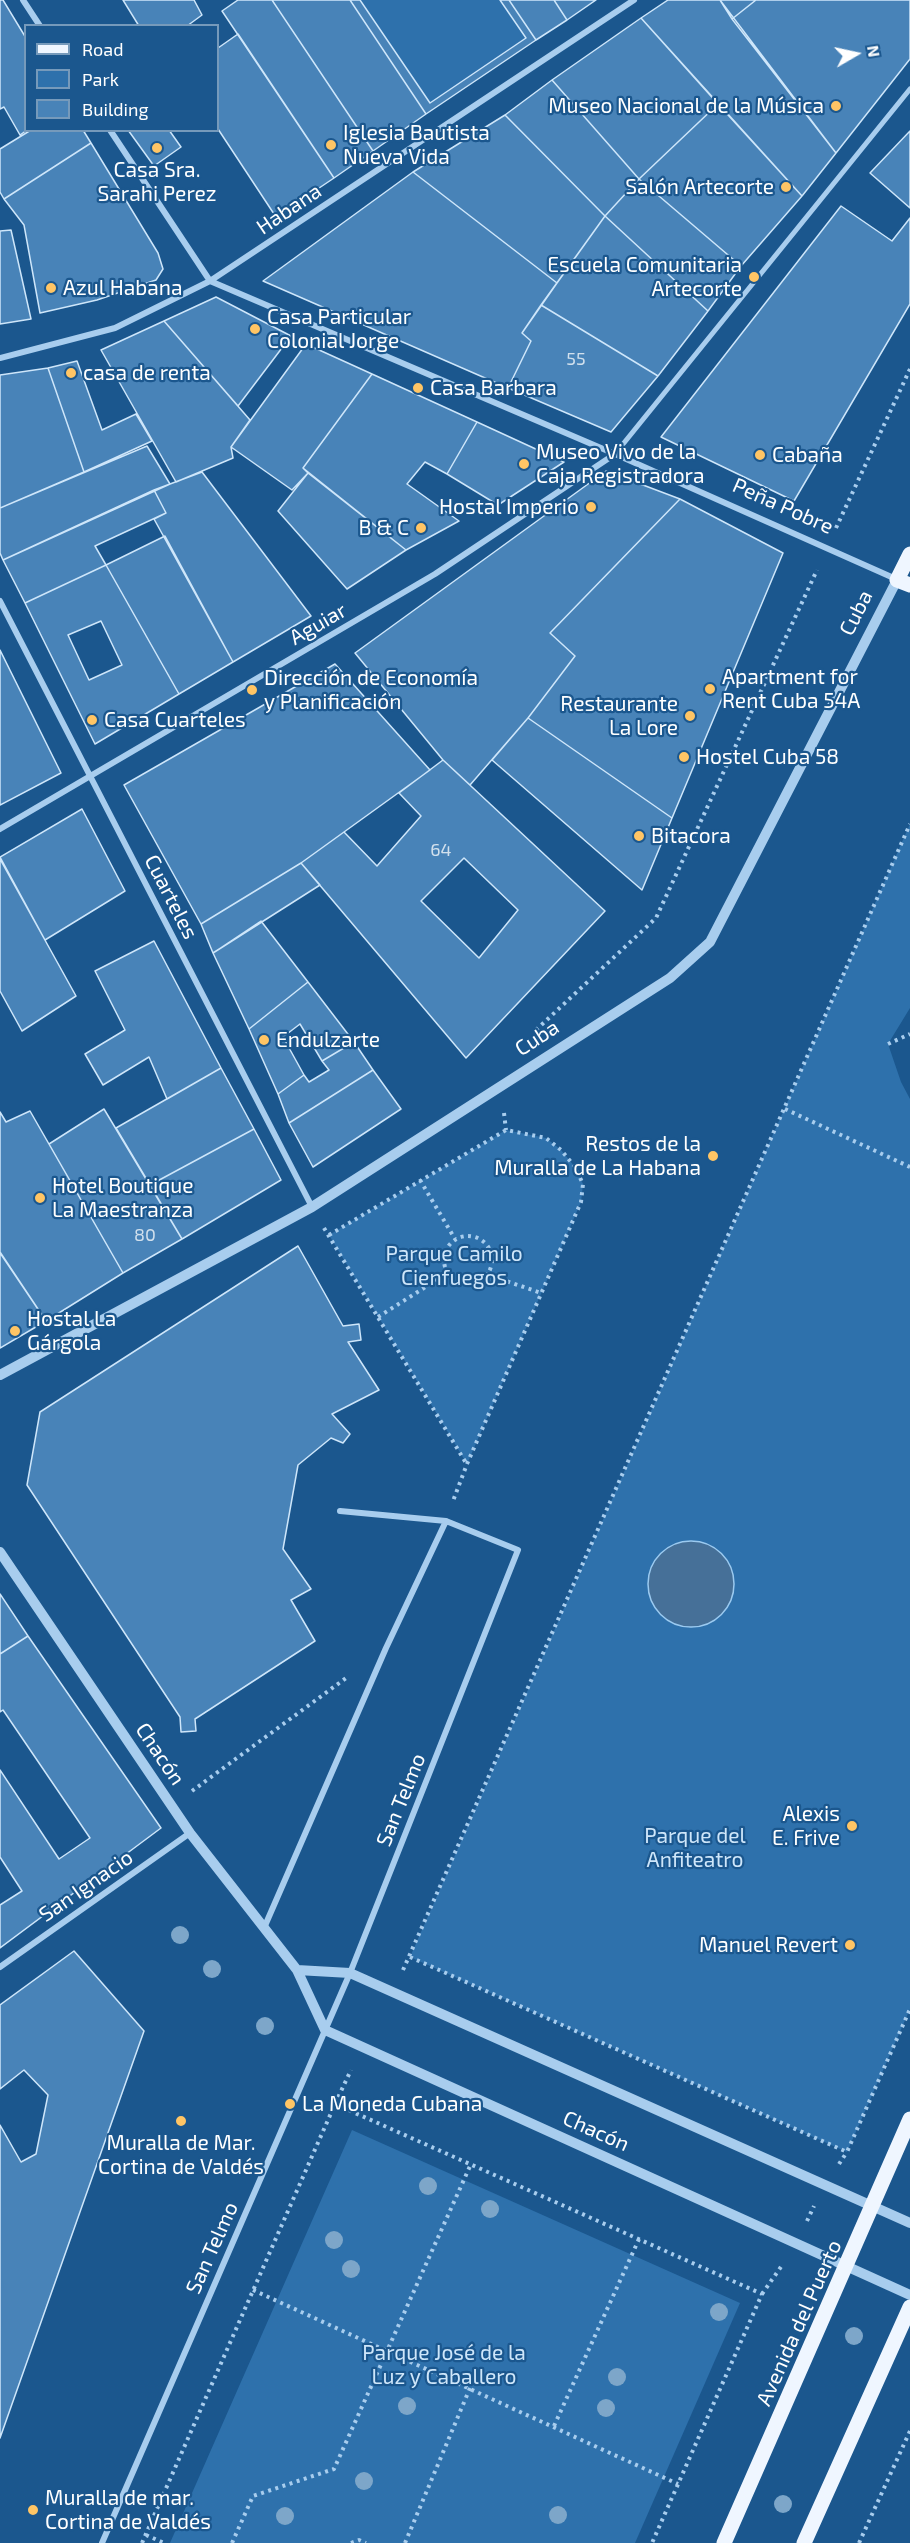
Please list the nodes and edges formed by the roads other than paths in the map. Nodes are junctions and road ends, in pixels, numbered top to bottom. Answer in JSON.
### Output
{"nodes":[{"id":1,"x":23,"y":0,"type":"edge"},
{"id":2,"x":634,"y":0,"type":"edge"},
{"id":3,"x":39,"y":24,"type":"edge"},
{"id":4,"x":910,"y":89,"type":"edge"},
{"id":5,"x":111,"y":132,"type":"edge"},
{"id":6,"x":210,"y":281,"type":"junction"},
{"id":7,"x":0,"y":358,"type":"edge"},
{"id":8,"x":615,"y":454,"type":"junction"},
{"id":9,"x":910,"y":554,"type":"edge"},
{"id":10,"x":903,"y":582,"type":"edge"},
{"id":11,"x":0,"y":601,"type":"edge"},
{"id":12,"x":91,"y":776,"type":"junction"},
{"id":13,"x":0,"y":829,"type":"edge"},
{"id":14,"x":312,"y":1207,"type":"junction"},
{"id":15,"x":0,"y":1375,"type":"edge"},
{"id":16,"x":340,"y":1511,"type":"dead end"},
{"id":17,"x":446,"y":1521,"type":"junction"},
{"id":18,"x":0,"y":1552,"type":"edge"},
{"id":19,"x":190,"y":1833,"type":"junction"},
{"id":20,"x":264,"y":1929,"type":"junction"},
{"id":21,"x":0,"y":1967,"type":"edge"},
{"id":22,"x":297,"y":1970,"type":"junction"},
{"id":23,"x":350,"y":1973,"type":"junction"},
{"id":24,"x":325,"y":2030,"type":"junction"},
{"id":25,"x":910,"y":2119,"type":"edge"},
{"id":26,"x":873,"y":2207,"type":"junction"},
{"id":27,"x":910,"y":2223,"type":"edge"},
{"id":28,"x":846,"y":2266,"type":"junction"},
{"id":29,"x":910,"y":2295,"type":"edge"},
{"id":30,"x":910,"y":2307,"type":"edge"},
{"id":31,"x":102,"y":2543,"type":"edge"},
{"id":32,"x":724,"y":2543,"type":"edge"},
{"id":33,"x":804,"y":2543,"type":"edge"}],
"edges":[{"from":1,"to":3,"type":"street"},
{"from":2,"to":6,"type":"street","name":"Habana"},
{"from":4,"to":8,"type":"street"},
{"from":5,"to":6,"type":"street"},
{"from":6,"to":7,"type":"street","name":"Habana"},
{"from":6,"to":8,"type":"street","name":"Peña Pobre"},
{"from":8,"to":10,"type":"street","name":"Peña Pobre"},
{"from":8,"to":12,"type":"street","name":"Aguiar"},
{"from":9,"to":10,"type":"main road","name":"Cuba"},
{"from":10,"to":14,"type":"street","name":"Cuba"},
{"from":11,"to":12,"type":"street","name":"Cuarteles"},
{"from":12,"to":13,"type":"street","name":"Aguiar"},
{"from":12,"to":14,"type":"street","name":"Cuarteles"},
{"from":14,"to":15,"type":"street","name":"Cuba"},
{"from":16,"to":17,"type":"street"},
{"from":17,"to":20,"type":"street"},
{"from":17,"to":23,"type":"street","name":"San Telmo"},
{"from":18,"to":19,"type":"street","name":"Chacón"},
{"from":19,"to":20,"type":"street","name":"Chacón"},
{"from":19,"to":21,"type":"street","name":"San Ignacio"},
{"from":20,"to":22,"type":"street","name":"Chacón"},
{"from":22,"to":23,"type":"street","name":"Chacón"},
{"from":22,"to":24,"type":"street","name":"Chacón"},
{"from":23,"to":24,"type":"street","name":"San Telmo"},
{"from":23,"to":26,"type":"street","name":"Chacón"},
{"from":24,"to":28,"type":"street","name":"Chacón"},
{"from":24,"to":31,"type":"street","name":"San Telmo"},
{"from":25,"to":26,"type":"main road","name":"Avenida del Puerto"},
{"from":26,"to":27,"type":"street","name":"Chacón"},
{"from":26,"to":28,"type":"main road","name":"Avenida del Puerto"},
{"from":28,"to":29,"type":"street","name":"Chacón"},
{"from":28,"to":32,"type":"main road","name":"Avenida del Puerto"},
{"from":30,"to":33,"type":"main road"}]}
